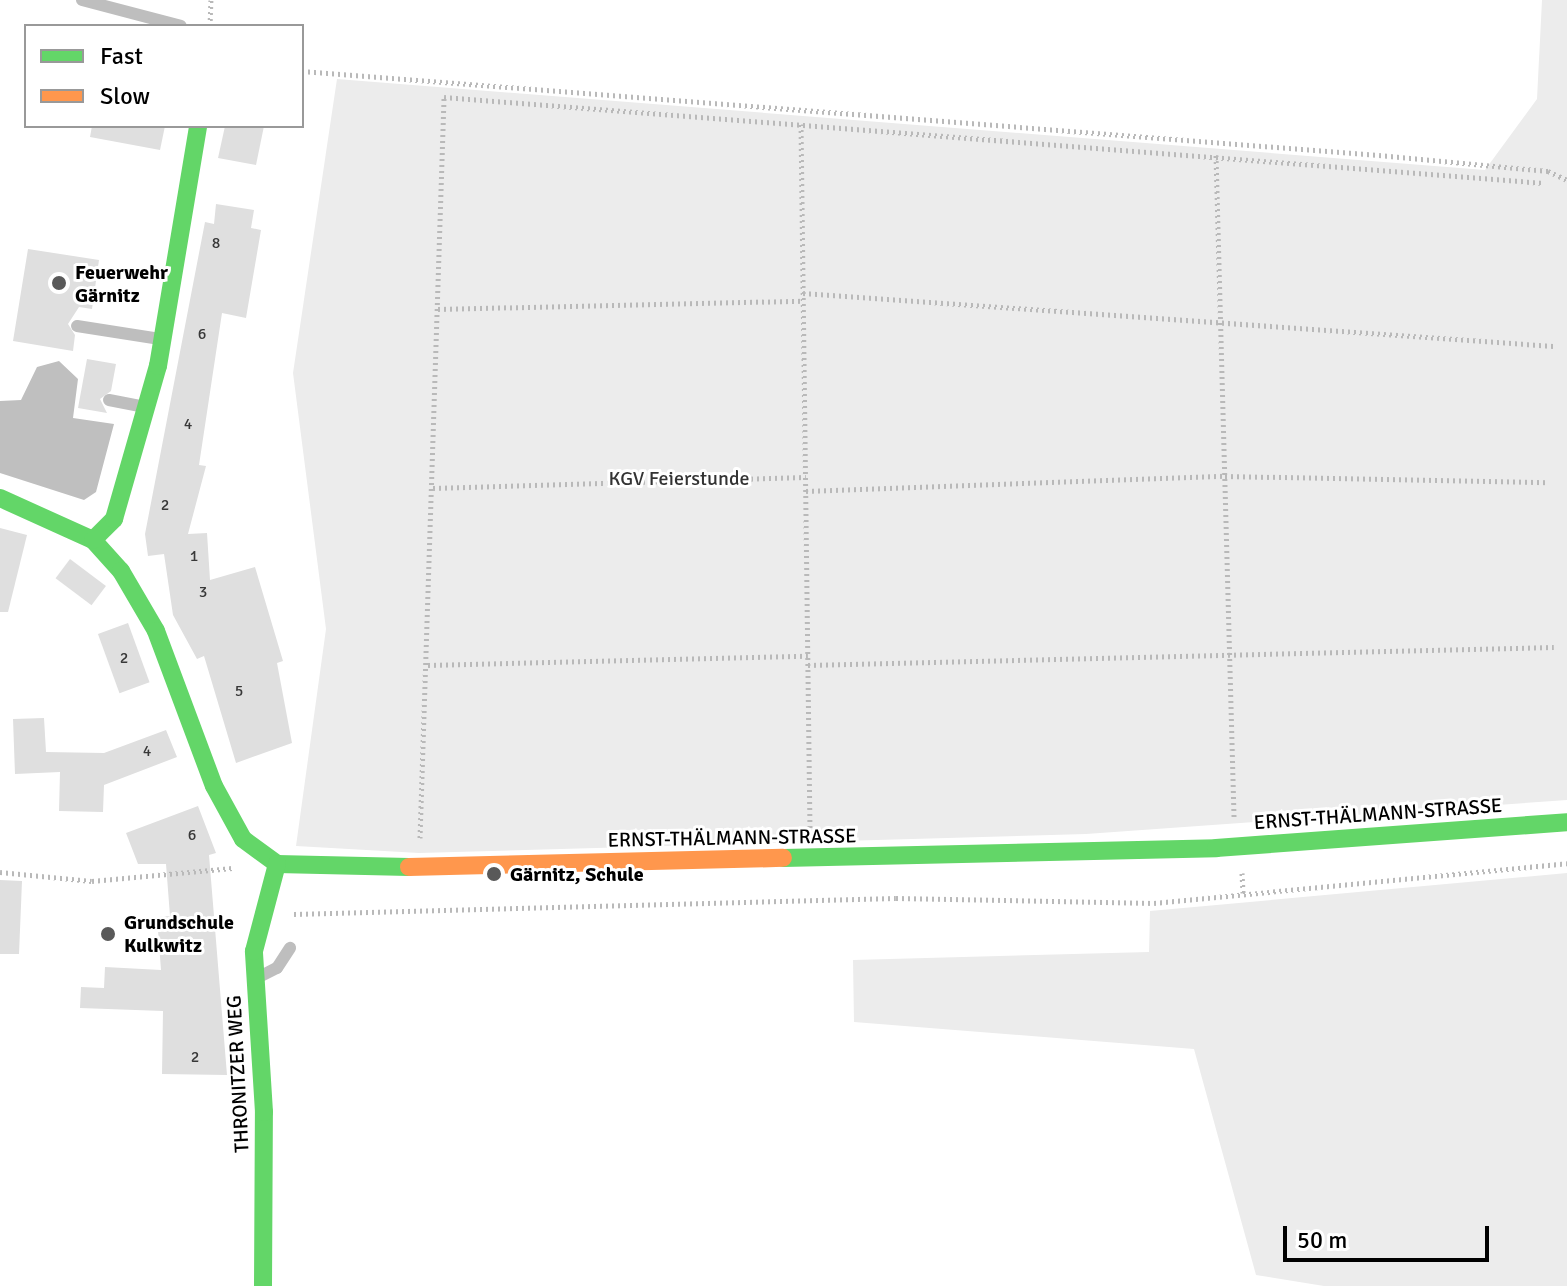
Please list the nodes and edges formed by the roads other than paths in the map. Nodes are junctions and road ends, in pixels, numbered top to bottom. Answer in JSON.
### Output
{"nodes":[{"id":1,"x":82,"y":0,"type":"edge"},
{"id":2,"x":173,"y":24,"type":"edge"},
{"id":3,"x":198,"y":128,"type":"edge"},
{"id":4,"x":77,"y":326,"type":"dead end"},
{"id":5,"x":163,"y":339,"type":"junction"},
{"id":6,"x":109,"y":400,"type":"dead end"},
{"id":7,"x":147,"y":407,"type":"junction"},
{"id":8,"x":0,"y":498,"type":"edge"},
{"id":9,"x":93,"y":540,"type":"junction"},
{"id":10,"x":1567,"y":822,"type":"edge"},
{"id":11,"x":277,"y":864,"type":"junction"},
{"id":12,"x":290,"y":948,"type":"dead end"},
{"id":13,"x":255,"y":979,"type":"junction"},
{"id":14,"x":263,"y":1286,"type":"edge"}],
"edges":[{"from":1,"to":2,"type":"lane"},
{"from":3,"to":5,"type":"street"},
{"from":4,"to":5,"type":"lane"},
{"from":5,"to":7,"type":"street"},
{"from":6,"to":7,"type":"lane"},
{"from":7,"to":9,"type":"street"},
{"from":8,"to":9,"type":"street"},
{"from":9,"to":11,"type":"street"},
{"from":10,"to":11,"type":"street","name":"ERNST-THÄLMANN-STRASSE"},
{"from":11,"to":13,"type":"street","name":"THRONITZER WEG"},
{"from":12,"to":13,"type":"lane"},
{"from":13,"to":14,"type":"street","name":"THRONITZER WEG"}]}
